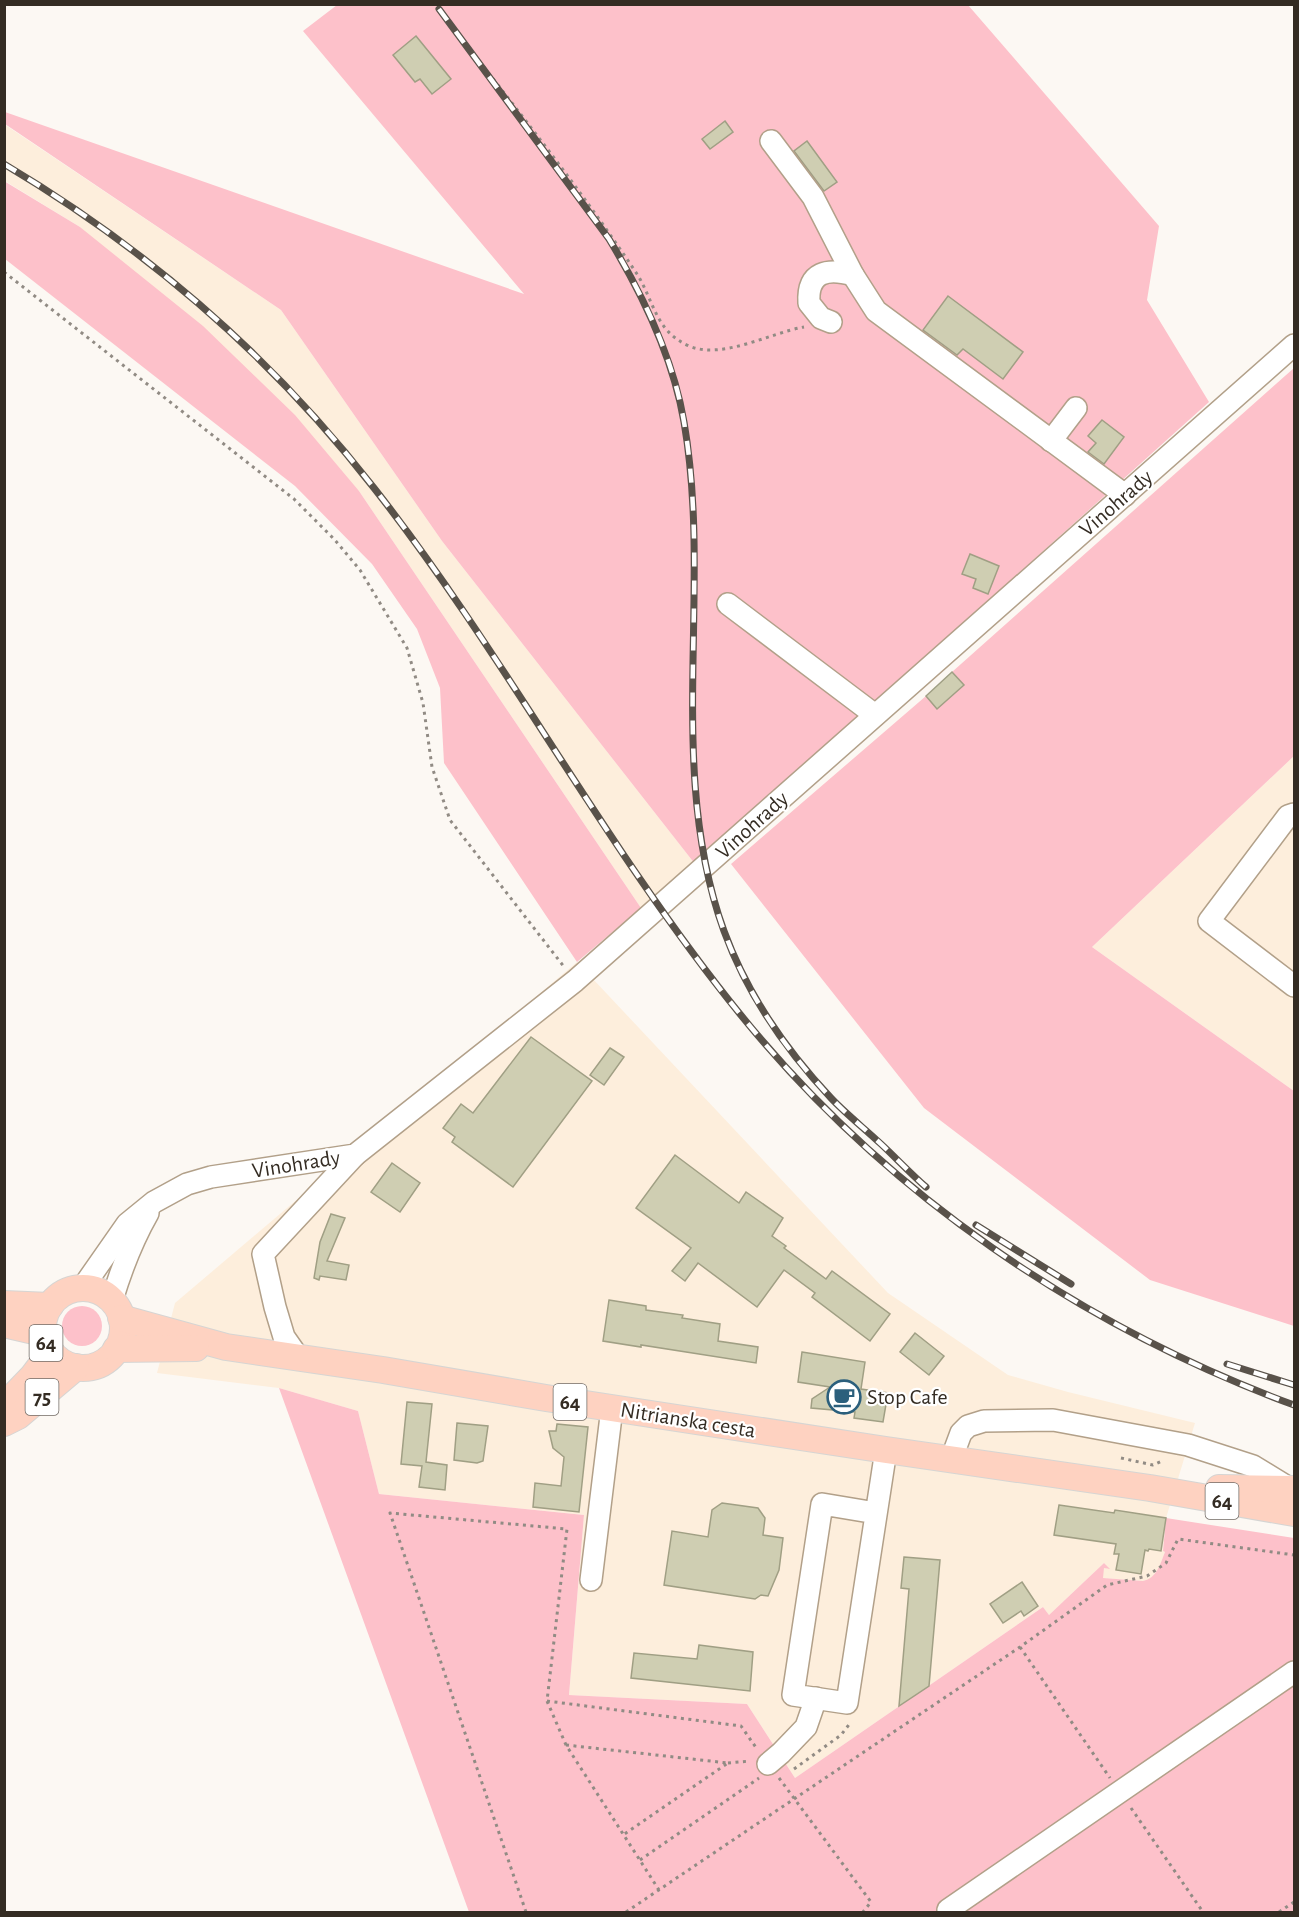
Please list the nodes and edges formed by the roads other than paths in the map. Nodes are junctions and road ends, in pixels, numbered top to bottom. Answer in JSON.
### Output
{"nodes":[{"id":1,"x":771,"y":141,"type":"dead end"},
{"id":2,"x":853,"y":275,"type":"junction"},
{"id":3,"x":831,"y":322,"type":"road end"},
{"id":4,"x":1294,"y":345,"type":"edge"},
{"id":5,"x":1076,"y":408,"type":"dead end"},
{"id":6,"x":1051,"y":441,"type":"junction"},
{"id":7,"x":1125,"y":495,"type":"junction"},
{"id":8,"x":728,"y":604,"type":"dead end"},
{"id":9,"x":875,"y":715,"type":"junction"},
{"id":10,"x":1294,"y":814,"type":"edge"},
{"id":11,"x":1294,"y":986,"type":"edge"},
{"id":12,"x":355,"y":1155,"type":"junction"},
{"id":13,"x":154,"y":1202,"type":"junction"},
{"id":14,"x":83,"y":1287,"type":"junction"},
{"id":15,"x":4,"y":1305,"type":"edge"},
{"id":16,"x":50,"y":1305,"type":"junction"},
{"id":17,"x":117,"y":1309,"type":"junction"},
{"id":18,"x":4,"y":1324,"type":"edge"},
{"id":19,"x":47,"y":1342,"type":"junction"},
{"id":20,"x":226,"y":1347,"type":"junction"},
{"id":21,"x":116,"y":1349,"type":"junction"},
{"id":22,"x":298,"y":1357,"type":"junction"},
{"id":23,"x":76,"y":1367,"type":"junction"},
{"id":24,"x":4,"y":1406,"type":"edge"},
{"id":25,"x":612,"y":1408,"type":"junction"},
{"id":26,"x":4,"y":1422,"type":"edge"},
{"id":27,"x":886,"y":1450,"type":"junction"},
{"id":28,"x":951,"y":1460,"type":"junction"},
{"id":29,"x":1150,"y":1488,"type":"junction"},
{"id":30,"x":1292,"y":1489,"type":"edge"},
{"id":31,"x":876,"y":1513,"type":"junction"},
{"id":32,"x":1294,"y":1514,"type":"edge"},
{"id":33,"x":591,"y":1580,"type":"dead end"},
{"id":34,"x":1294,"y":1672,"type":"edge"},
{"id":35,"x":816,"y":1698,"type":"junction"},
{"id":36,"x":769,"y":1764,"type":"road end"},
{"id":37,"x":948,"y":1910,"type":"dead end"}],
"edges":[{"from":1,"to":2,"type":"street"},
{"from":2,"to":3,"type":"street"},
{"from":2,"to":6,"type":"street"},
{"from":4,"to":7,"type":"street","name":"Vinohrady"},
{"from":5,"to":6,"type":"street"},
{"from":6,"to":7,"type":"street"},
{"from":7,"to":9,"type":"street","name":"Vinohrady"},
{"from":8,"to":9,"type":"street"},
{"from":9,"to":12,"type":"street","name":"Vinohrady"},
{"from":10,"to":11,"type":"street"},
{"from":12,"to":13,"type":"street","name":"Vinohrady"},
{"from":12,"to":22,"type":"street"},
{"from":13,"to":14,"type":"street","name":"Vinohrady"},
{"from":13,"to":17,"type":"street"},
{"from":14,"to":16,"type":"main road","number":"64"},
{"from":14,"to":17,"type":"main road","number":"64"},
{"from":15,"to":16,"type":"main road","number":"64"},
{"from":16,"to":19,"type":"main road","number":"64"},
{"from":17,"to":20,"type":"main road","name":"Nitrianska cesta","number":"64"},
{"from":17,"to":21,"type":"main road"},
{"from":18,"to":19,"type":"main road","number":"64"},
{"from":19,"to":23,"type":"main road","number":"64"},
{"from":19,"to":24,"type":"main road","number":"75"},
{"from":20,"to":21,"type":"main road","name":"Nitrianska cesta","number":"64"},
{"from":20,"to":22,"type":"main road","name":"Nitrianska cesta","number":"64"},
{"from":21,"to":23,"type":"main road","number":"64"},
{"from":22,"to":25,"type":"main road","name":"Nitrianska cesta","number":"64"},
{"from":23,"to":26,"type":"main road","number":"75"},
{"from":25,"to":27,"type":"main road","name":"Nitrianska cesta","number":"64"},
{"from":25,"to":33,"type":"street"},
{"from":27,"to":28,"type":"main road","name":"Nitrianska cesta","number":"64"},
{"from":27,"to":31,"type":"street"},
{"from":28,"to":29,"type":"main road","name":"Nitrianska cesta","number":"64"},
{"from":28,"to":30,"type":"street"},
{"from":29,"to":30,"type":"main road","name":"Nitrianska cesta","number":"64"},
{"from":29,"to":32,"type":"main road","name":"Nitrianska cesta","number":"64"},
{"from":31,"to":35,"type":"street"},
{"from":31,"to":35,"type":"street"},
{"from":34,"to":37,"type":"street"},
{"from":35,"to":36,"type":"street"}]}
